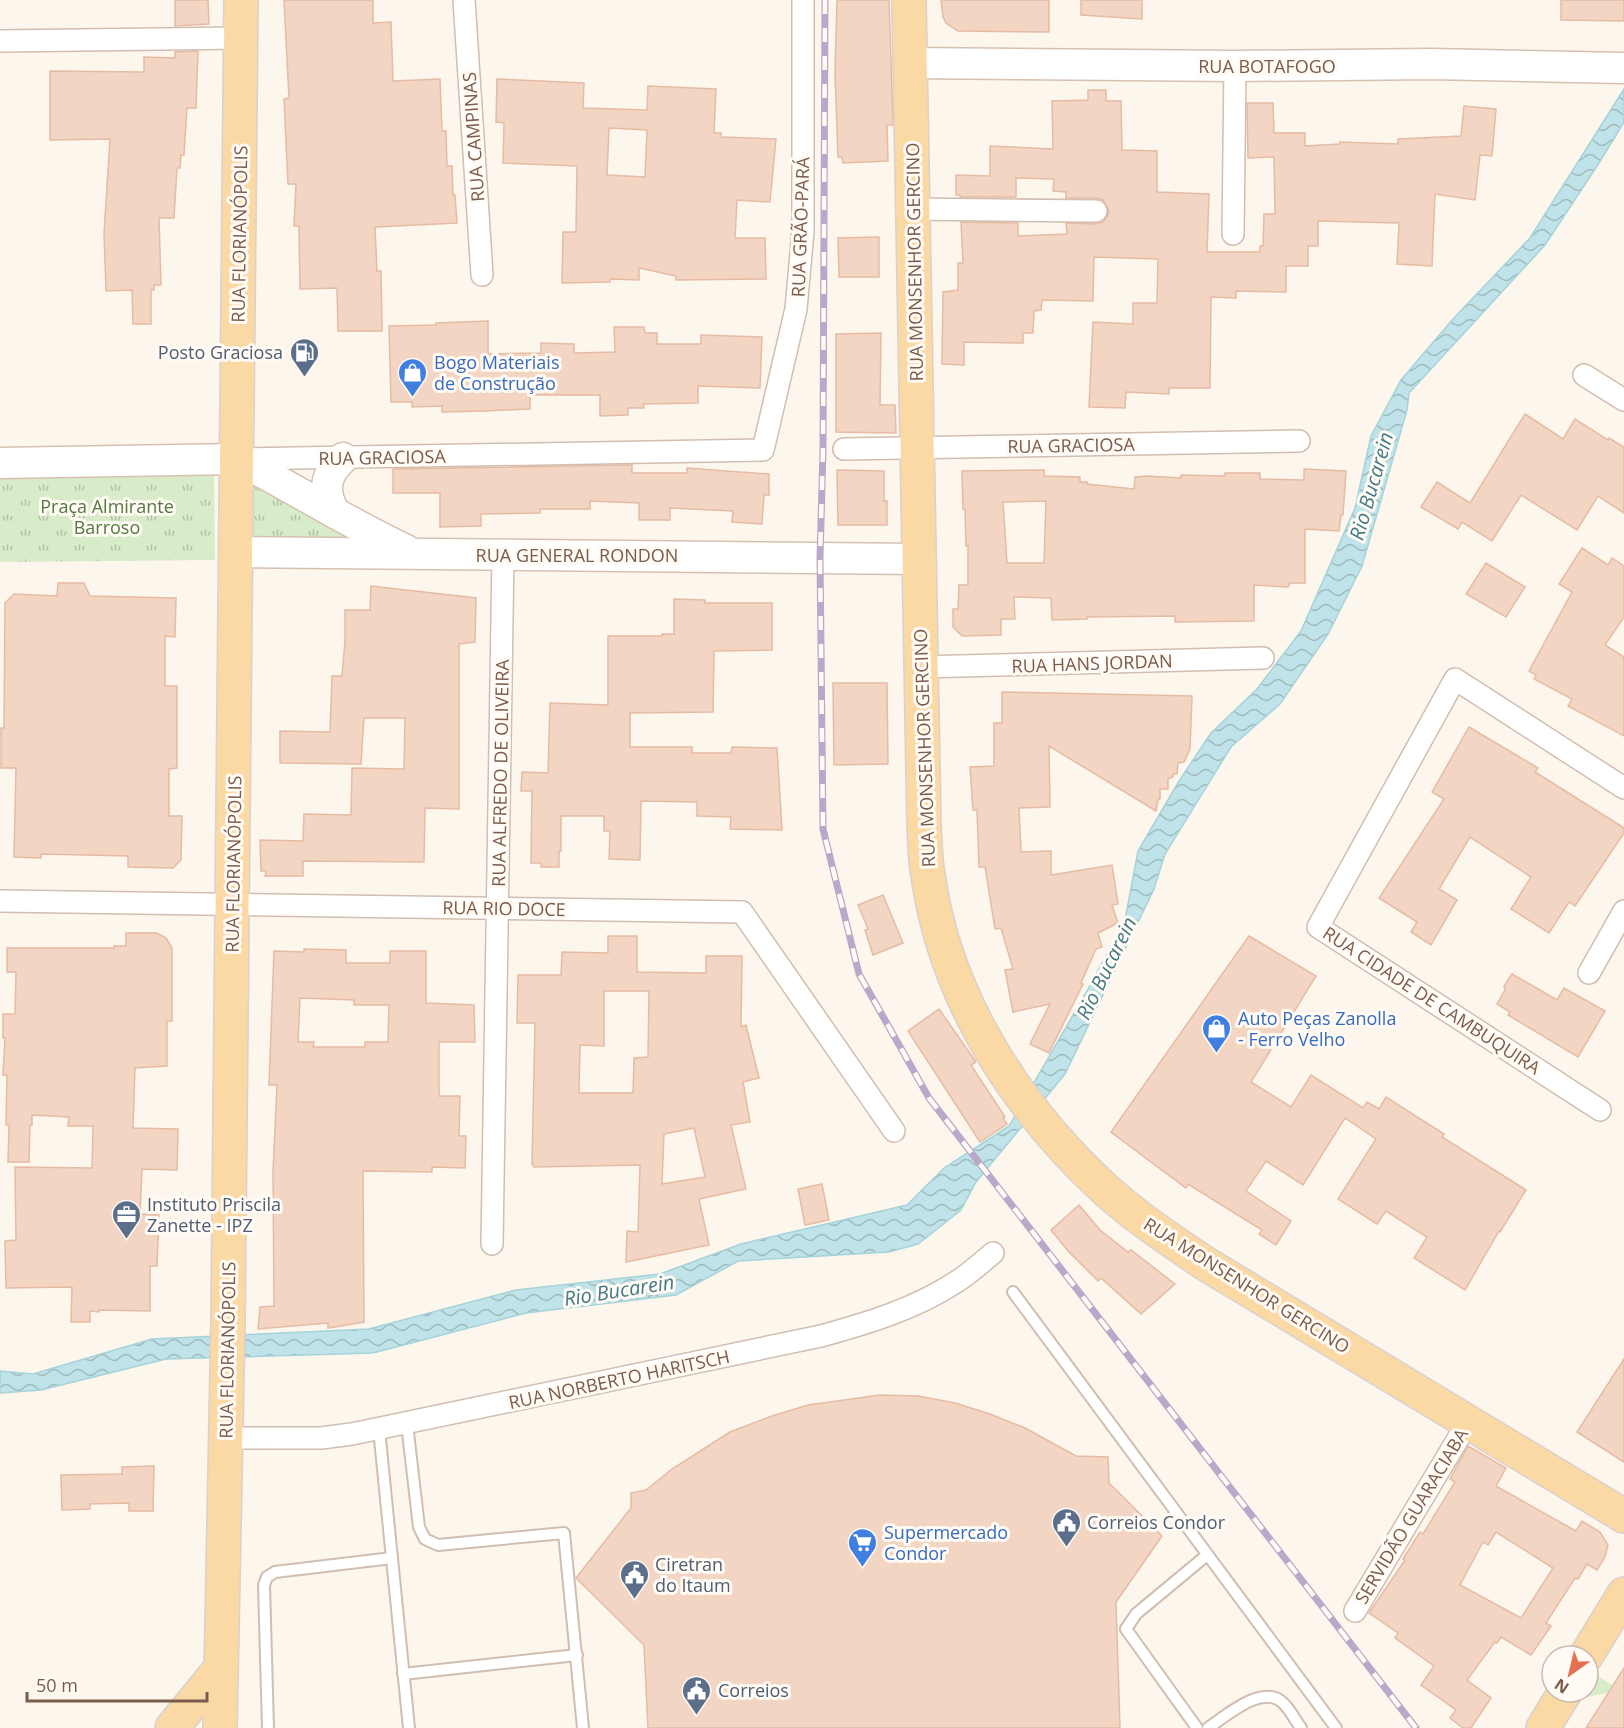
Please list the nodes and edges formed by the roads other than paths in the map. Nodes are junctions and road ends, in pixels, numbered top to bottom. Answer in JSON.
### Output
{"nodes":[{"id":1,"x":241,"y":0,"type":"edge"},
{"id":2,"x":464,"y":0,"type":"edge"},
{"id":3,"x":803,"y":0,"type":"edge"},
{"id":4,"x":909,"y":0,"type":"edge"},
{"id":5,"x":241,"y":38,"type":"junction"},
{"id":6,"x":0,"y":41,"type":"edge"},
{"id":7,"x":910,"y":63,"type":"junction"},
{"id":8,"x":1235,"y":66,"type":"junction"},
{"id":9,"x":1623,"y":68,"type":"edge"},
{"id":10,"x":913,"y":209,"type":"junction"},
{"id":11,"x":1096,"y":211,"type":"dead end"},
{"id":12,"x":1233,"y":234,"type":"dead end"},
{"id":13,"x":482,"y":274,"type":"dead end"},
{"id":14,"x":1584,"y":375,"type":"dead end"},
{"id":15,"x":1624,"y":400,"type":"edge"},
{"id":16,"x":1299,"y":441,"type":"dead end"},
{"id":17,"x":917,"y":448,"type":"junction"},
{"id":18,"x":844,"y":449,"type":"dead end"},
{"id":19,"x":763,"y":450,"type":"joint"},
{"id":20,"x":344,"y":458,"type":"junction"},
{"id":21,"x":237,"y":459,"type":"junction"},
{"id":22,"x":0,"y":463,"type":"edge"},
{"id":23,"x":335,"y":513,"type":"junction"},
{"id":24,"x":235,"y":552,"type":"junction"},
{"id":25,"x":415,"y":554,"type":"junction"},
{"id":26,"x":503,"y":555,"type":"junction"},
{"id":27,"x":919,"y":559,"type":"junction"},
{"id":28,"x":1263,"y":658,"type":"dead end"},
{"id":29,"x":921,"y":667,"type":"junction"},
{"id":30,"x":1624,"y":788,"type":"edge"},
{"id":31,"x":0,"y":901,"type":"edge"},
{"id":32,"x":232,"y":904,"type":"junction"},
{"id":33,"x":498,"y":908,"type":"junction"},
{"id":34,"x":1624,"y":911,"type":"edge"},
{"id":35,"x":1589,"y":973,"type":"dead end"},
{"id":36,"x":1600,"y":1110,"type":"dead end"},
{"id":37,"x":894,"y":1131,"type":"dead end"},
{"id":38,"x":492,"y":1244,"type":"dead end"},
{"id":39,"x":993,"y":1253,"type":"dead end"},
{"id":40,"x":1013,"y":1292,"type":"dead end"},
{"id":41,"x":1468,"y":1422,"type":"junction"},
{"id":42,"x":407,"y":1424,"type":"junction"},
{"id":43,"x":380,"y":1429,"type":"junction"},
{"id":44,"x":226,"y":1438,"type":"junction"},
{"id":45,"x":1624,"y":1516,"type":"edge"},
{"id":46,"x":1207,"y":1555,"type":"junction"},
{"id":47,"x":392,"y":1558,"type":"junction"},
{"id":48,"x":1624,"y":1594,"type":"edge"},
{"id":49,"x":1355,"y":1611,"type":"dead end"},
{"id":50,"x":1594,"y":1644,"type":"edge"},
{"id":51,"x":577,"y":1655,"type":"junction"},
{"id":52,"x":221,"y":1668,"type":"junction"},
{"id":53,"x":403,"y":1674,"type":"junction"},
{"id":54,"x":1558,"y":1704,"type":"edge"},
{"id":55,"x":172,"y":1728,"type":"edge"},
{"id":56,"x":220,"y":1728,"type":"edge"},
{"id":57,"x":268,"y":1728,"type":"edge"},
{"id":58,"x":409,"y":1728,"type":"edge"},
{"id":59,"x":584,"y":1728,"type":"edge"},
{"id":60,"x":1197,"y":1728,"type":"edge"},
{"id":61,"x":1208,"y":1728,"type":"edge"},
{"id":62,"x":1300,"y":1728,"type":"edge"},
{"id":63,"x":1336,"y":1728,"type":"edge"},
{"id":64,"x":1543,"y":1728,"type":"edge"}],
"edges":[{"from":1,"to":5,"type":"main road","name":"RUA FLORIANÓPOLIS"},
{"from":2,"to":13,"type":"street","name":"RUA CAMPINAS"},
{"from":3,"to":19,"type":"street","name":"RUA GRÃO-PARÁ"},
{"from":4,"to":7,"type":"main road","name":"RUA MONSENHOR GERCINO"},
{"from":5,"to":6,"type":"street"},
{"from":5,"to":21,"type":"main road","name":"RUA FLORIANÓPOLIS"},
{"from":7,"to":8,"type":"street","name":"RUA BOTAFOGO"},
{"from":7,"to":10,"type":"main road","name":"RUA MONSENHOR GERCINO"},
{"from":8,"to":9,"type":"street","name":"RUA BOTAFOGO"},
{"from":8,"to":12,"type":"street"},
{"from":10,"to":11,"type":"street"},
{"from":10,"to":17,"type":"main road","name":"RUA MONSENHOR GERCINO"},
{"from":14,"to":15,"type":"street"},
{"from":16,"to":17,"type":"street","name":"RUA GRACIOSA"},
{"from":17,"to":18,"type":"street","name":"RUA GRACIOSA"},
{"from":17,"to":27,"type":"main road","name":"RUA MONSENHOR GERCINO"},
{"from":19,"to":20,"type":"street","name":"RUA GRACIOSA"},
{"from":20,"to":21,"type":"street","name":"RUA GRACIOSA"},
{"from":20,"to":23,"type":"street"},
{"from":21,"to":22,"type":"street","name":"RUA GRACIOSA"},
{"from":21,"to":23,"type":"street"},
{"from":21,"to":24,"type":"main road","name":"RUA FLORIANÓPOLIS"},
{"from":23,"to":25,"type":"street"},
{"from":24,"to":25,"type":"street","name":"RUA GENERAL RONDON"},
{"from":24,"to":32,"type":"main road","name":"RUA FLORIANÓPOLIS"},
{"from":25,"to":26,"type":"street","name":"RUA GENERAL RONDON"},
{"from":26,"to":27,"type":"street","name":"RUA GENERAL RONDON"},
{"from":26,"to":33,"type":"street","name":"RUA ALFREDO DE OLIVEIRA"},
{"from":27,"to":29,"type":"main road","name":"RUA MONSENHOR GERCINO"},
{"from":28,"to":29,"type":"street","name":"RUA HANS JORDAN"},
{"from":29,"to":41,"type":"main road","name":"RUA MONSENHOR GERCINO"},
{"from":30,"to":36,"type":"street","name":"RUA CIDADE DE CAMBUQUIRA"},
{"from":31,"to":32,"type":"street","name":"RUA RIO DOCE"},
{"from":32,"to":33,"type":"street","name":"RUA RIO DOCE"},
{"from":32,"to":44,"type":"main road","name":"RUA FLORIANÓPOLIS"},
{"from":33,"to":37,"type":"street","name":"RUA RIO DOCE"},
{"from":33,"to":38,"type":"street","name":"RUA ALFREDO DE OLIVEIRA"},
{"from":34,"to":35,"type":"street"},
{"from":39,"to":42,"type":"street","name":"RUA NORBERTO HARITSCH"},
{"from":40,"to":46,"type":"lane"},
{"from":41,"to":45,"type":"main road","name":"RUA MONSENHOR GERCINO"},
{"from":41,"to":49,"type":"street","name":"SERVIDÃO GUARACIABA"},
{"from":42,"to":43,"type":"street","name":"RUA NORBERTO HARITSCH"},
{"from":42,"to":51,"type":"lane"},
{"from":43,"to":44,"type":"street","name":"RUA NORBERTO HARITSCH"},
{"from":43,"to":47,"type":"lane"},
{"from":44,"to":52,"type":"main road","name":"RUA FLORIANÓPOLIS"},
{"from":46,"to":60,"type":"lane"},
{"from":46,"to":63,"type":"lane"},
{"from":47,"to":53,"type":"lane"},
{"from":47,"to":57,"type":"lane"},
{"from":48,"to":50,"type":"main road"},
{"from":51,"to":53,"type":"lane"},
{"from":51,"to":59,"type":"lane"},
{"from":52,"to":55,"type":"main road"},
{"from":52,"to":56,"type":"main road","name":"RUA FLORIANÓPOLIS"},
{"from":53,"to":58,"type":"lane"},
{"from":54,"to":64,"type":"main road"},
{"from":61,"to":62,"type":"lane"}]}
